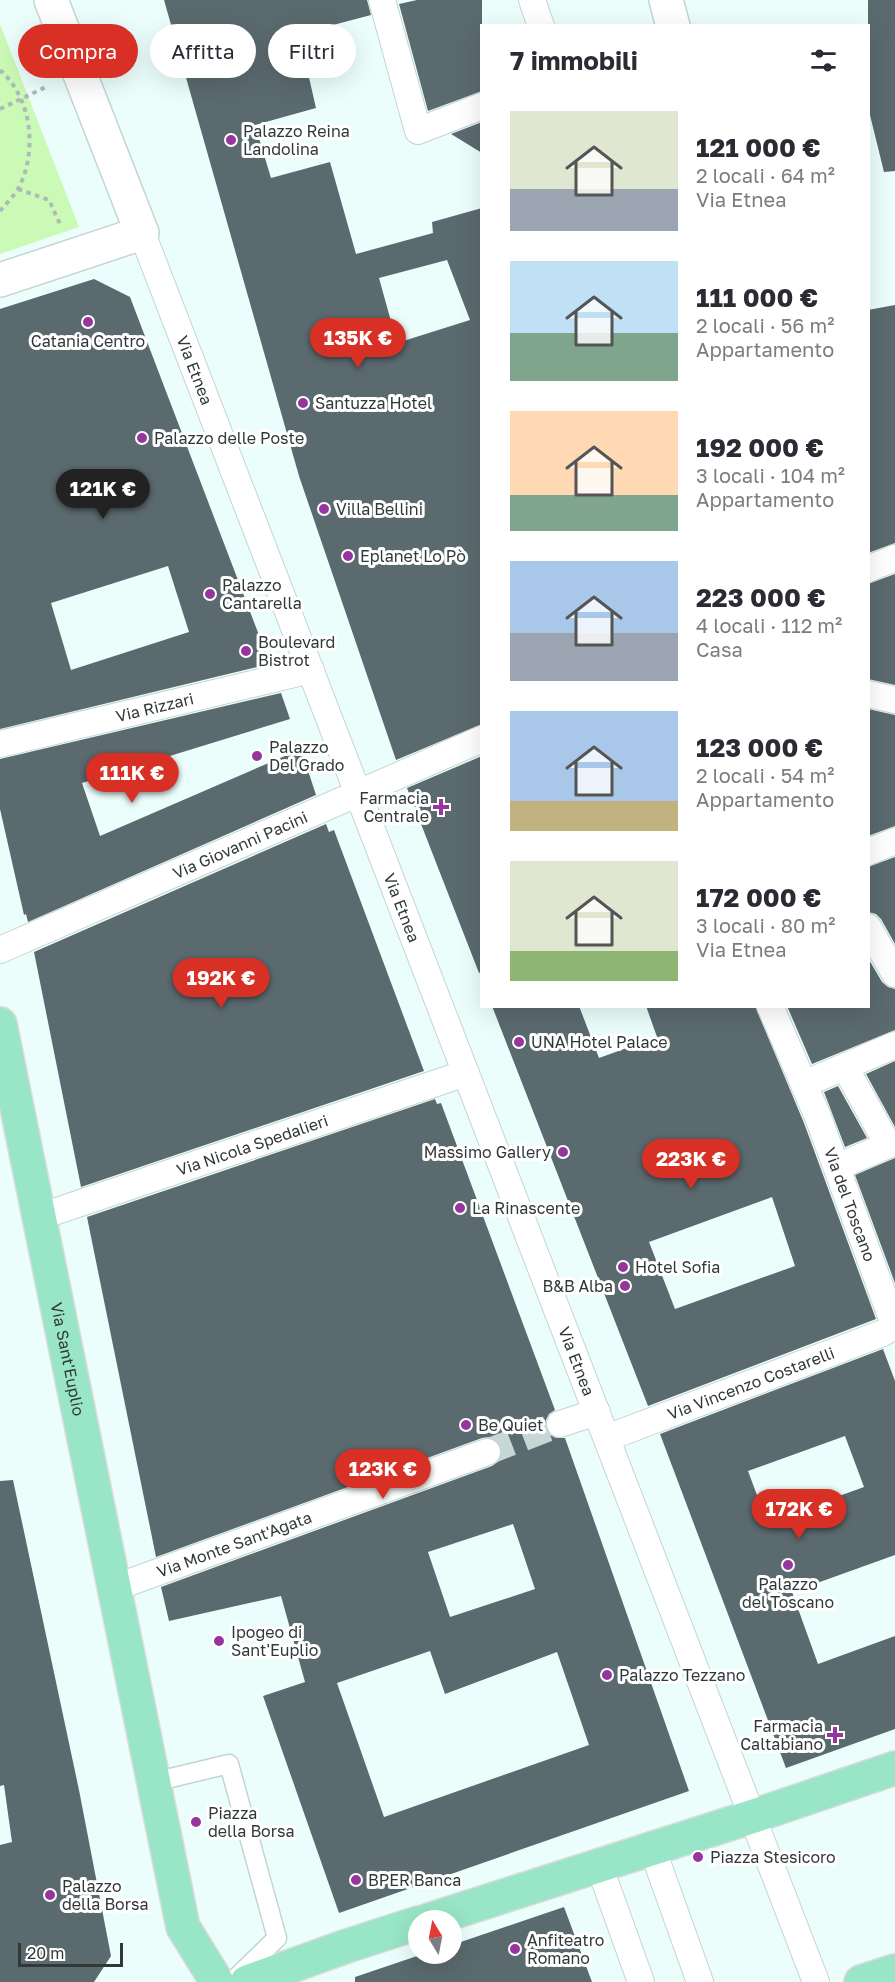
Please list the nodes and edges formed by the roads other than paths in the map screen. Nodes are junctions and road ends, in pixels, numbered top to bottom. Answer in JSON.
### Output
{"nodes":[{"id":1,"x":51,"y":0,"type":"edge"},
{"id":2,"x":382,"y":0,"type":"edge"},
{"id":3,"x":532,"y":0,"type":"edge"},
{"id":4,"x":666,"y":0,"type":"edge"},
{"id":5,"x":540,"y":24,"type":"edge"},
{"id":6,"x":673,"y":24,"type":"edge"},
{"id":7,"x":480,"y":107,"type":"edge"},
{"id":8,"x":142,"y":233,"type":"junction"},
{"id":9,"x":0,"y":280,"type":"edge"},
{"id":10,"x":895,"y":558,"type":"edge"},
{"id":11,"x":870,"y":569,"type":"edge"},
{"id":12,"x":311,"y":670,"type":"junction"},
{"id":13,"x":870,"y":694,"type":"edge"},
{"id":14,"x":895,"y":700,"type":"edge"},
{"id":15,"x":480,"y":740,"type":"edge"},
{"id":16,"x":0,"y":744,"type":"edge"},
{"id":17,"x":358,"y":793,"type":"junction"},
{"id":18,"x":895,"y":841,"type":"edge"},
{"id":19,"x":870,"y":851,"type":"edge"},
{"id":20,"x":870,"y":930,"type":"edge"},
{"id":21,"x":0,"y":950,"type":"edge"},
{"id":22,"x":895,"y":974,"type":"edge"},
{"id":23,"x":771,"y":1008,"type":"edge"},
{"id":24,"x":0,"y":1024,"type":"edge"},
{"id":25,"x":895,"y":1045,"type":"edge"},
{"id":26,"x":845,"y":1067,"type":"junction"},
{"id":27,"x":466,"y":1073,"type":"junction"},
{"id":28,"x":804,"y":1084,"type":"junction"},
{"id":29,"x":837,"y":1167,"type":"junction"},
{"id":30,"x":39,"y":1217,"type":"junction"},
{"id":31,"x":895,"y":1326,"type":"edge"},
{"id":32,"x":597,"y":1412,"type":"junction"},
{"id":33,"x":560,"y":1424,"type":"tunnel mouth"},
{"id":34,"x":607,"y":1438,"type":"junction"},
{"id":35,"x":488,"y":1452,"type":"tunnel mouth"},
{"id":36,"x":114,"y":1588,"type":"junction"},
{"id":37,"x":895,"y":1768,"type":"edge"},
{"id":38,"x":154,"y":1782,"type":"junction"},
{"id":39,"x":754,"y":1816,"type":"junction"},
{"id":40,"x":652,"y":1848,"type":"junction"},
{"id":41,"x":599,"y":1866,"type":"junction"},
{"id":42,"x":460,"y":1910,"type":"edge"},
{"id":43,"x":408,"y":1926,"type":"edge"},
{"id":44,"x":895,"y":1971,"type":"edge"},
{"id":45,"x":217,"y":1982,"type":"edge"},
{"id":46,"x":231,"y":1982,"type":"edge"},
{"id":47,"x":247,"y":1982,"type":"edge"},
{"id":48,"x":641,"y":1982,"type":"edge"},
{"id":49,"x":700,"y":1982,"type":"edge"},
{"id":50,"x":816,"y":1982,"type":"edge"},
{"id":51,"x":861,"y":1982,"type":"edge"}],
"edges":[{"from":1,"to":8,"type":"street","name":"Via Etnea"},
{"from":2,"to":7,"type":"street"},
{"from":3,"to":5,"type":"street"},
{"from":4,"to":6,"type":"street"},
{"from":8,"to":9,"type":"street"},
{"from":8,"to":12,"type":"street","name":"Via Etnea"},
{"from":10,"to":11,"type":"street"},
{"from":12,"to":16,"type":"street","name":"Via Rizzari"},
{"from":12,"to":17,"type":"street","name":"Via Etnea"},
{"from":13,"to":14,"type":"street"},
{"from":15,"to":17,"type":"street","name":"Via Giovanni Pacini"},
{"from":17,"to":21,"type":"street","name":"Via Giovanni Pacini"},
{"from":17,"to":27,"type":"street","name":"Via Etnea"},
{"from":18,"to":19,"type":"street"},
{"from":20,"to":22,"type":"street"},
{"from":23,"to":28,"type":"street","name":"Via del Toscano"},
{"from":24,"to":30,"type":"main road","name":"Via Sant'Euplio"},
{"from":25,"to":26,"type":"street"},
{"from":26,"to":28,"type":"street"},
{"from":26,"to":29,"type":"street"},
{"from":27,"to":30,"type":"street","name":"Via Nicola Spedalieri"},
{"from":27,"to":32,"type":"street","name":"Via Etnea"},
{"from":28,"to":29,"type":"street","name":"Via del Toscano"},
{"from":29,"to":31,"type":"street","name":"Via del Toscano"},
{"from":30,"to":36,"type":"main road","name":"Via Sant'Euplio"},
{"from":31,"to":34,"type":"street","name":"Via Vincenzo Costarelli"},
{"from":32,"to":33,"type":"street"},
{"from":32,"to":34,"type":"street","name":"Via Etnea"},
{"from":34,"to":39,"type":"street","name":"Via Etnea"},
{"from":35,"to":36,"type":"street","name":"Via Monte Sant'Agata"},
{"from":36,"to":38,"type":"main road","name":"Via Sant'Euplio"},
{"from":37,"to":39,"type":"main road"},
{"from":38,"to":45,"type":"main road","name":"Via Sant'Euplio"},
{"from":38,"to":46,"type":"lane"},
{"from":39,"to":40,"type":"main road"},
{"from":39,"to":50,"type":"street","name":"Via Etnea"},
{"from":40,"to":41,"type":"main road"},
{"from":40,"to":49,"type":"street"},
{"from":41,"to":42,"type":"main road"},
{"from":41,"to":48,"type":"street"},
{"from":43,"to":47,"type":"main road"},
{"from":44,"to":51,"type":"main road"}]}
